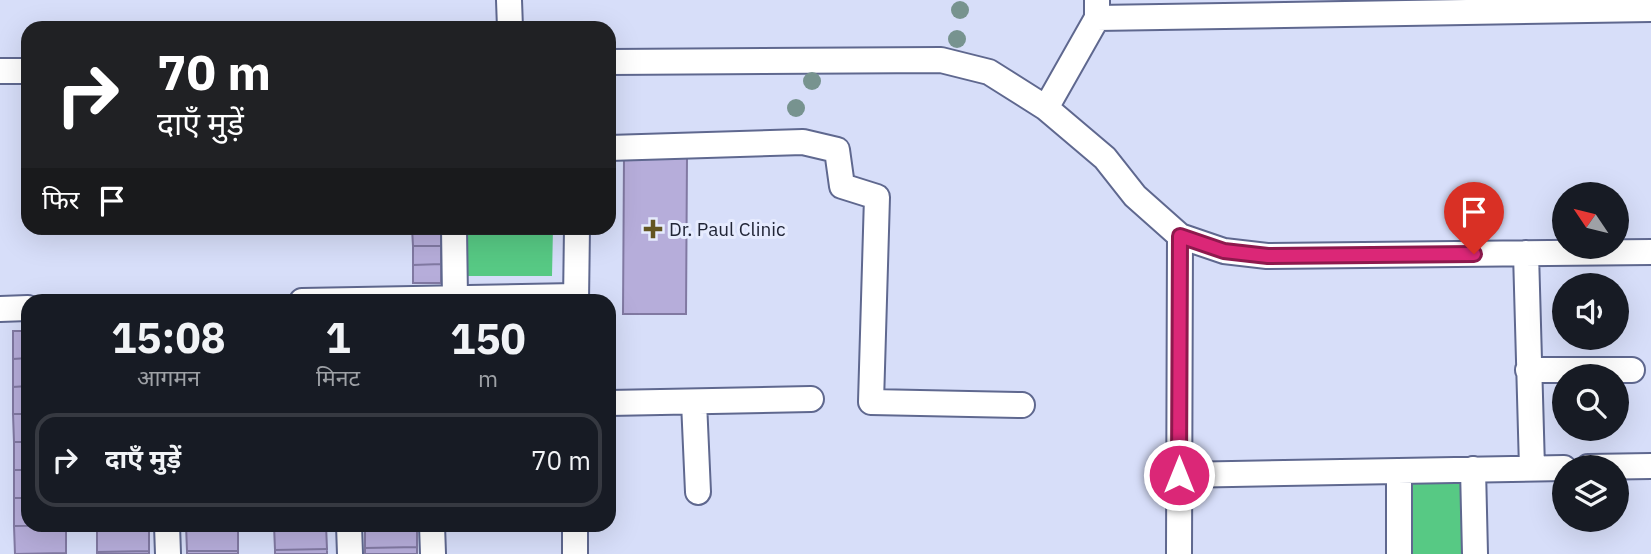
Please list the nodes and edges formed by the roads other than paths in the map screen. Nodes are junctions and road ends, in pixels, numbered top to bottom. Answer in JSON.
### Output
{"nodes":[{"id":1,"x":509,"y":0,"type":"edge"},
{"id":2,"x":1491,"y":6,"type":"edge"},
{"id":3,"x":1309,"y":8,"type":"edge"},
{"id":4,"x":1097,"y":9,"type":"edge"},
{"id":5,"x":1651,"y":9,"type":"edge"},
{"id":6,"x":510,"y":21,"type":"edge"},
{"id":7,"x":616,"y":62,"type":"edge"},
{"id":8,"x":0,"y":71,"type":"edge"},
{"id":9,"x":21,"y":71,"type":"edge"},
{"id":10,"x":1046,"y":108,"type":"junction"},
{"id":11,"x":616,"y":148,"type":"edge"},
{"id":12,"x":454,"y":235,"type":"edge"},
{"id":13,"x":577,"y":235,"type":"edge"},
{"id":14,"x":1180,"y":236,"type":"junction"},
{"id":15,"x":1651,"y":252,"type":"edge"},
{"id":16,"x":1526,"y":253,"type":"junction"},
{"id":17,"x":454,"y":294,"type":"edge"},
{"id":18,"x":576,"y":294,"type":"edge"},
{"id":19,"x":21,"y":308,"type":"edge"},
{"id":20,"x":0,"y":309,"type":"edge"},
{"id":21,"x":1528,"y":370,"type":"junction"},
{"id":22,"x":1632,"y":370,"type":"dead end"},
{"id":23,"x":811,"y":399,"type":"dead end"},
{"id":24,"x":694,"y":402,"type":"junction"},
{"id":25,"x":616,"y":403,"type":"edge"},
{"id":26,"x":1022,"y":405,"type":"dead end"},
{"id":27,"x":1629,"y":466,"type":"edge"},
{"id":28,"x":1651,"y":466,"type":"edge"},
{"id":29,"x":1532,"y":468,"type":"junction"},
{"id":30,"x":1552,"y":468,"type":"edge"},
{"id":31,"x":1473,"y":469,"type":"junction"},
{"id":32,"x":1399,"y":471,"type":"junction"},
{"id":33,"x":1179,"y":475,"type":"junction"},
{"id":34,"x":698,"y":492,"type":"dead end"},
{"id":35,"x":167,"y":532,"type":"edge"},
{"id":36,"x":349,"y":532,"type":"edge"},
{"id":37,"x":432,"y":532,"type":"edge"},
{"id":38,"x":575,"y":532,"type":"edge"},
{"id":39,"x":167,"y":554,"type":"edge"},
{"id":40,"x":350,"y":554,"type":"edge"},
{"id":41,"x":433,"y":554,"type":"edge"},
{"id":42,"x":575,"y":554,"type":"edge"},
{"id":43,"x":1179,"y":554,"type":"edge"},
{"id":44,"x":1399,"y":554,"type":"edge"},
{"id":45,"x":1475,"y":554,"type":"edge"}],
"edges":[{"from":1,"to":6,"type":"street"},
{"from":2,"to":3,"type":"street"},
{"from":2,"to":5,"type":"street"},
{"from":3,"to":4,"type":"street"},
{"from":4,"to":10,"type":"street"},
{"from":7,"to":10,"type":"street"},
{"from":8,"to":9,"type":"street"},
{"from":10,"to":14,"type":"street"},
{"from":11,"to":26,"type":"street"},
{"from":12,"to":17,"type":"street"},
{"from":13,"to":18,"type":"street"},
{"from":14,"to":16,"type":"street"},
{"from":14,"to":33,"type":"street"},
{"from":15,"to":16,"type":"street"},
{"from":16,"to":21,"type":"street"},
{"from":19,"to":20,"type":"street"},
{"from":21,"to":22,"type":"street"},
{"from":21,"to":29,"type":"street"},
{"from":23,"to":24,"type":"street"},
{"from":24,"to":25,"type":"street"},
{"from":24,"to":34,"type":"street"},
{"from":27,"to":28,"type":"street"},
{"from":29,"to":30,"type":"street"},
{"from":29,"to":31,"type":"street"},
{"from":31,"to":32,"type":"street"},
{"from":31,"to":45,"type":"street"},
{"from":32,"to":33,"type":"street"},
{"from":32,"to":44,"type":"street"},
{"from":33,"to":43,"type":"street"},
{"from":35,"to":39,"type":"street"},
{"from":36,"to":40,"type":"street"},
{"from":37,"to":41,"type":"street"},
{"from":38,"to":42,"type":"street"}]}
